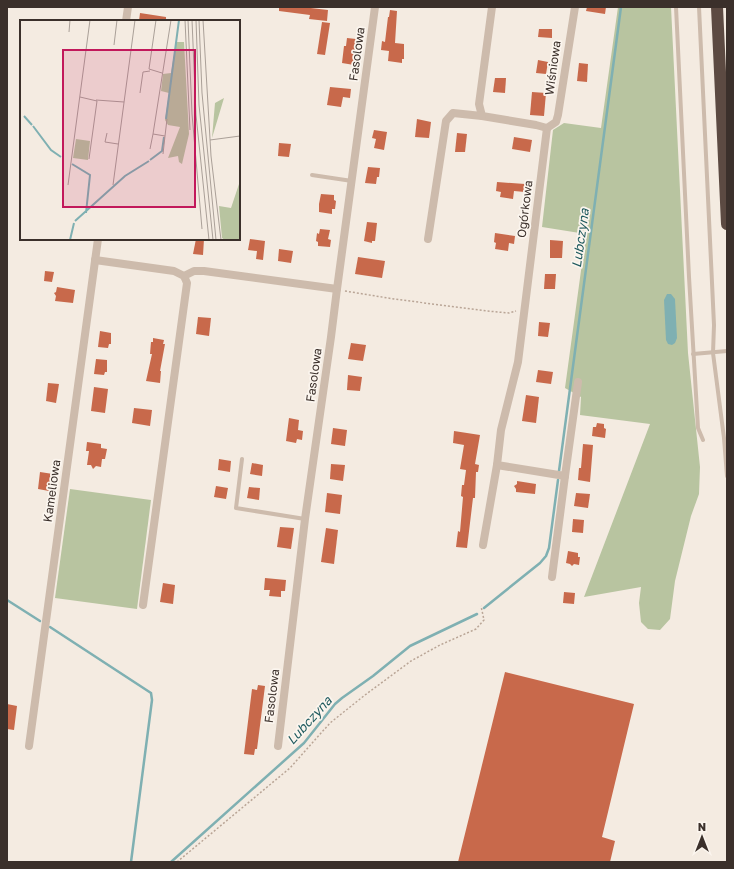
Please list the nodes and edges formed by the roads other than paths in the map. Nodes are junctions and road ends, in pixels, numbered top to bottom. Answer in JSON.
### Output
{"nodes":[{"id":1,"x":128,"y":7,"type":"edge"},
{"id":2,"x":375,"y":7,"type":"edge"},
{"id":3,"x":492,"y":7,"type":"edge"},
{"id":4,"x":574,"y":7,"type":"edge"},
{"id":5,"x":676,"y":7,"type":"edge"},
{"id":6,"x":699,"y":7,"type":"edge"},
{"id":7,"x":717,"y":7,"type":"edge"},
{"id":8,"x":126,"y":20,"type":"edge"},
{"id":9,"x":482,"y":116,"type":"junction"},
{"id":10,"x":547,"y":128,"type":"junction"},
{"id":11,"x":312,"y":175,"type":"dead end"},
{"id":12,"x":352,"y":181,"type":"junction"},
{"id":13,"x":727,"y":224,"type":"edge"},
{"id":14,"x":428,"y":239,"type":"dead end"},
{"id":15,"x":98,"y":240,"type":"edge"},
{"id":16,"x":95,"y":260,"type":"junction"},
{"id":17,"x":184,"y":276,"type":"junction"},
{"id":18,"x":337,"y":289,"type":"junction"},
{"id":19,"x":727,"y":352,"type":"edge"},
{"id":20,"x":713,"y":353,"type":"junction"},
{"id":21,"x":693,"y":354,"type":"junction"},
{"id":22,"x":578,"y":382,"type":"dead end"},
{"id":23,"x":703,"y":440,"type":"dead end"},
{"id":24,"x":242,"y":459,"type":"dead end"},
{"id":25,"x":497,"y":465,"type":"junction"},
{"id":26,"x":565,"y":476,"type":"junction"},
{"id":27,"x":727,"y":476,"type":"edge"},
{"id":28,"x":305,"y":519,"type":"junction"},
{"id":29,"x":483,"y":545,"type":"dead end"},
{"id":30,"x":552,"y":577,"type":"dead end"},
{"id":31,"x":143,"y":605,"type":"dead end"},
{"id":32,"x":29,"y":746,"type":"dead end"},
{"id":33,"x":278,"y":746,"type":"dead end"}],
"edges":[{"from":1,"to":8,"type":"street"},
{"from":2,"to":12,"type":"street","name":"Fasolowa"},
{"from":3,"to":9,"type":"street"},
{"from":4,"to":10,"type":"street","name":"Wiśniowa"},
{"from":5,"to":21,"type":"lane"},
{"from":6,"to":20,"type":"lane"},
{"from":7,"to":13,"type":"highway"},
{"from":9,"to":10,"type":"street"},
{"from":9,"to":14,"type":"street"},
{"from":10,"to":25,"type":"street","name":"Ogórkowa"},
{"from":11,"to":12,"type":"lane"},
{"from":12,"to":18,"type":"street","name":"Fasolowa"},
{"from":15,"to":16,"type":"street","name":"Kameliowa"},
{"from":16,"to":17,"type":"street"},
{"from":16,"to":32,"type":"street","name":"Kameliowa"},
{"from":17,"to":18,"type":"street"},
{"from":17,"to":31,"type":"street"},
{"from":18,"to":28,"type":"street","name":"Fasolowa"},
{"from":19,"to":20,"type":"lane"},
{"from":20,"to":21,"type":"lane"},
{"from":20,"to":27,"type":"lane"},
{"from":21,"to":23,"type":"lane"},
{"from":22,"to":26,"type":"street"},
{"from":24,"to":28,"type":"lane"},
{"from":25,"to":26,"type":"street"},
{"from":25,"to":29,"type":"street","name":"Ogórkowa"},
{"from":26,"to":30,"type":"street"},
{"from":28,"to":33,"type":"street","name":"Fasolowa"}]}
